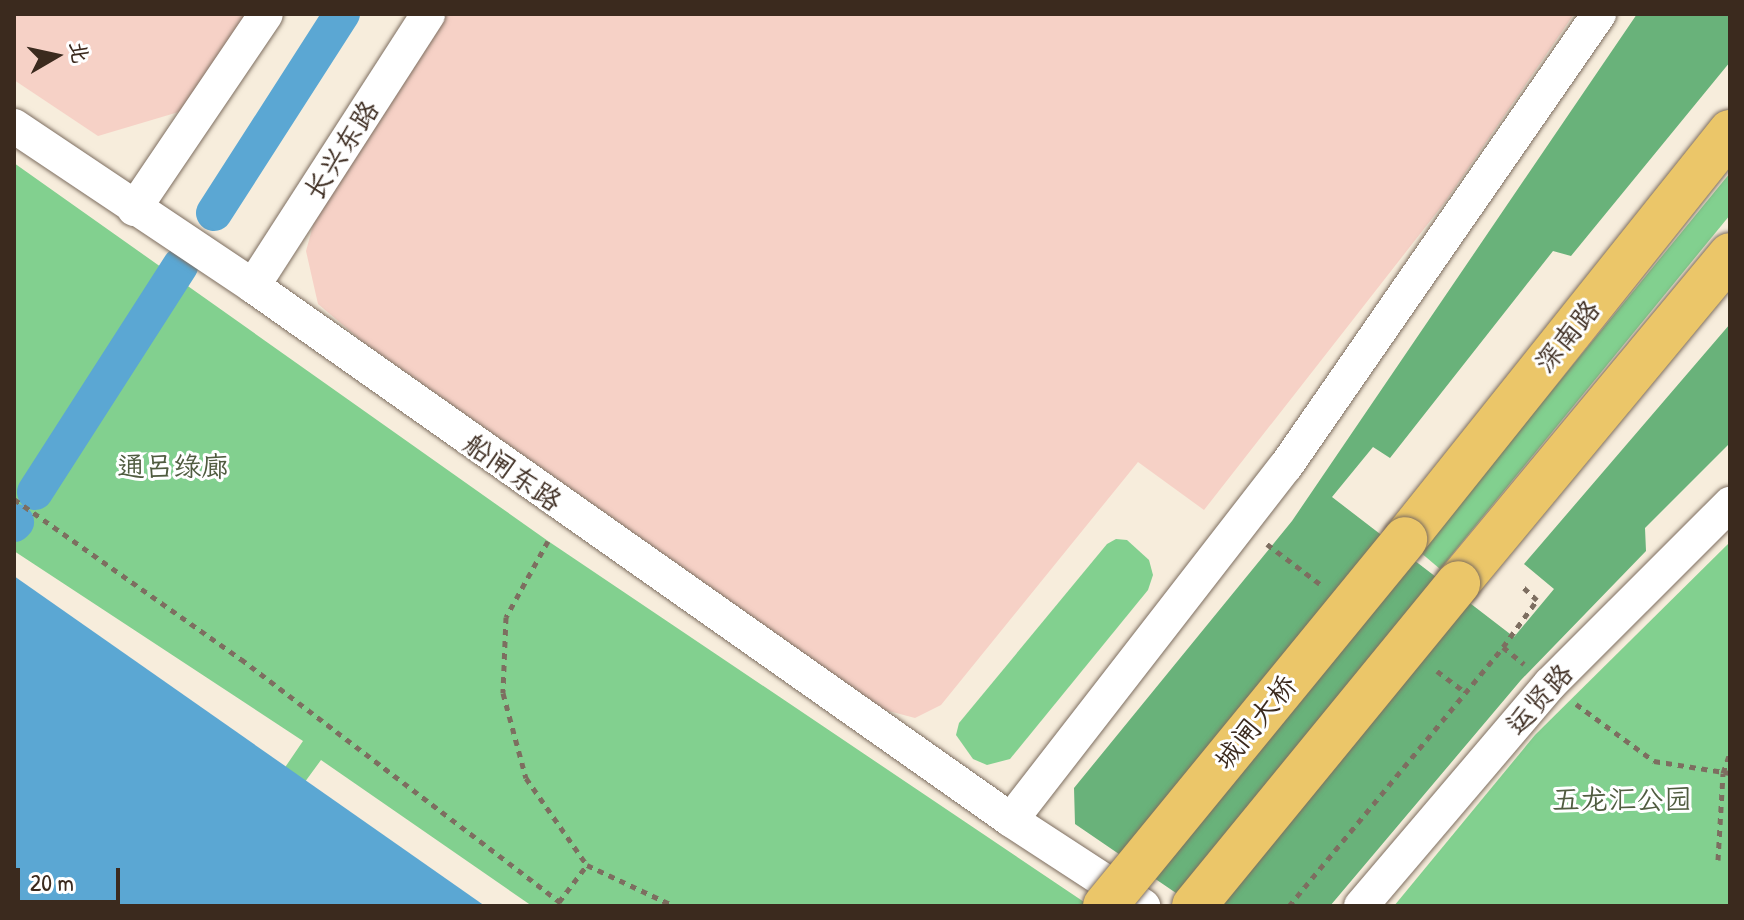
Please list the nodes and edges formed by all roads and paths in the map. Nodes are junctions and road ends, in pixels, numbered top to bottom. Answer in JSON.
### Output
{"nodes":[{"id":1,"x":266,"y":14,"type":"edge"},
{"id":2,"x":428,"y":14,"type":"edge"},
{"id":3,"x":1599,"y":14,"type":"edge"},
{"id":4,"x":14,"y":126,"type":"edge"},
{"id":5,"x":1730,"y":132,"type":"edge"},
{"id":6,"x":134,"y":209,"type":"junction"},
{"id":7,"x":1730,"y":255,"type":"edge"},
{"id":8,"x":253,"y":286,"type":"junction"},
{"id":9,"x":14,"y":499,"type":"edge"},
{"id":10,"x":1730,"y":504,"type":"edge"},
{"id":11,"x":1405,"y":539,"type":"joint"},
{"id":12,"x":548,"y":541,"type":"dead end"},
{"id":13,"x":1522,"y":586,"type":"dead end"},
{"id":14,"x":1503,"y":647,"type":"dead end"},
{"id":15,"x":1730,"y":753,"type":"edge"},
{"id":16,"x":1726,"y":773,"type":"edge"},
{"id":17,"x":1011,"y":820,"type":"junction"},
{"id":18,"x":1718,"y":860,"type":"dead end"},
{"id":19,"x":587,"y":865,"type":"junction"},
{"id":20,"x":562,"y":904,"type":"edge"},
{"id":21,"x":674,"y":906,"type":"edge"},
{"id":22,"x":1105,"y":906,"type":"edge"},
{"id":23,"x":1143,"y":906,"type":"edge"},
{"id":24,"x":1194,"y":906,"type":"edge"},
{"id":25,"x":1361,"y":906,"type":"edge"}],
"edges":[{"from":1,"to":6,"type":"street"},
{"from":2,"to":8,"type":"street","name":"长兴东路"},
{"from":3,"to":17,"type":"street"},
{"from":4,"to":6,"type":"street","name":"船闸东路"},
{"from":5,"to":11,"type":"main road","name":"深南路"},
{"from":6,"to":8,"type":"street","name":"船闸东路"},
{"from":7,"to":24,"type":"main road","bridge":true},
{"from":8,"to":17,"type":"street","name":"船闸东路"},
{"from":9,"to":20,"type":"path"},
{"from":10,"to":25,"type":"street","name":"运贤路"},
{"from":11,"to":22,"type":"main road","name":"城闸大桥","bridge":true},
{"from":12,"to":19,"type":"path"},
{"from":13,"to":14,"type":"path"},
{"from":15,"to":16,"type":"path"},
{"from":16,"to":18,"type":"path"},
{"from":17,"to":23,"type":"street","name":"船闸东路"},
{"from":19,"to":20,"type":"path"},
{"from":19,"to":21,"type":"path"}]}
